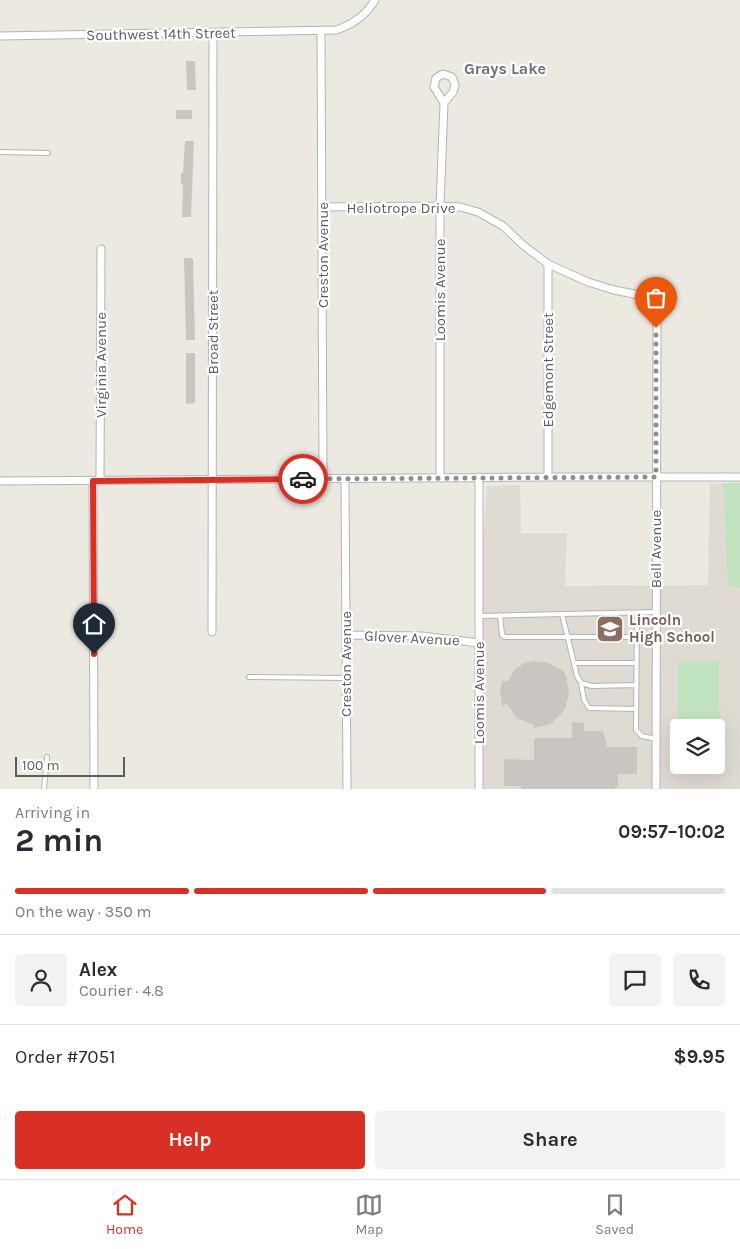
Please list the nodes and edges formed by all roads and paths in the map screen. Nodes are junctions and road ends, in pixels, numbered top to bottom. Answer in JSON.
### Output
{"nodes":[{"id":1,"x":375,"y":0,"type":"edge"},
{"id":2,"x":321,"y":30,"type":"junction"},
{"id":3,"x":213,"y":33,"type":"junction"},
{"id":4,"x":0,"y":36,"type":"edge"},
{"id":5,"x":444,"y":102,"type":"dead end"},
{"id":6,"x":0,"y":152,"type":"edge"},
{"id":7,"x":48,"y":153,"type":"dead end"},
{"id":8,"x":440,"y":206,"type":"junction"},
{"id":9,"x":322,"y":207,"type":"junction"},
{"id":10,"x":102,"y":249,"type":"dead end"},
{"id":11,"x":548,"y":264,"type":"junction"},
{"id":12,"x":656,"y":310,"type":"joint"},
{"id":13,"x":548,"y":477,"type":"junction"},
{"id":14,"x":656,"y":477,"type":"junction"},
{"id":15,"x":740,"y":477,"type":"edge"},
{"id":16,"x":440,"y":478,"type":"junction"},
{"id":17,"x":479,"y":478,"type":"junction"},
{"id":18,"x":323,"y":479,"type":"junction"},
{"id":19,"x":344,"y":479,"type":"junction"},
{"id":20,"x":213,"y":480,"type":"junction"},
{"id":21,"x":0,"y":481,"type":"edge"},
{"id":22,"x":97,"y":481,"type":"junction"},
{"id":23,"x":656,"y":612,"type":"junction"},
{"id":24,"x":637,"y":613,"type":"junction"},
{"id":25,"x":562,"y":614,"type":"junction"},
{"id":26,"x":500,"y":615,"type":"junction"},
{"id":27,"x":479,"y":616,"type":"junction"},
{"id":28,"x":212,"y":632,"type":"dead end"},
{"id":29,"x":346,"y":636,"type":"junction"},
{"id":30,"x":568,"y":636,"type":"junction"},
{"id":31,"x":637,"y":637,"type":"junction"},
{"id":32,"x":479,"y":643,"type":"junction"},
{"id":33,"x":574,"y":663,"type":"junction"},
{"id":34,"x":636,"y":663,"type":"junction"},
{"id":35,"x":249,"y":677,"type":"dead end"},
{"id":36,"x":346,"y":678,"type":"junction"},
{"id":37,"x":581,"y":683,"type":"junction"},
{"id":38,"x":636,"y":685,"type":"junction"},
{"id":39,"x":636,"y":709,"type":"junction"},
{"id":40,"x":656,"y":739,"type":"junction"},
{"id":41,"x":47,"y":757,"type":"dead end"},
{"id":42,"x":44,"y":789,"type":"edge"},
{"id":43,"x":94,"y":789,"type":"edge"},
{"id":44,"x":347,"y":789,"type":"edge"},
{"id":45,"x":479,"y":789,"type":"edge"},
{"id":46,"x":656,"y":789,"type":"edge"}],
"edges":[{"from":1,"to":2,"type":"street","name":"Southwest 14th Street"},
{"from":2,"to":3,"type":"street","name":"Southwest 14th Street"},
{"from":2,"to":9,"type":"street","name":"Creston Avenue"},
{"from":3,"to":4,"type":"street","name":"Southwest 14th Street"},
{"from":3,"to":20,"type":"street","name":"Broad Street"},
{"from":5,"to":8,"type":"street","name":"Loomis Avenue"},
{"from":6,"to":7,"type":"lane"},
{"from":8,"to":9,"type":"street","name":"Heliotrope Drive"},
{"from":8,"to":11,"type":"street","name":"Heliotrope Drive"},
{"from":8,"to":16,"type":"street","name":"Loomis Avenue"},
{"from":9,"to":18,"type":"street","name":"Creston Avenue"},
{"from":10,"to":22,"type":"street","name":"Virginia Avenue"},
{"from":11,"to":12,"type":"street","name":"Heliotrope Drive"},
{"from":11,"to":13,"type":"street","name":"Edgemont Street"},
{"from":12,"to":14,"type":"street","name":"Bell Avenue"},
{"from":13,"to":14,"type":"street"},
{"from":13,"to":17,"type":"street"},
{"from":14,"to":15,"type":"street"},
{"from":14,"to":23,"type":"street","name":"Bell Avenue"},
{"from":16,"to":17,"type":"street"},
{"from":16,"to":19,"type":"street"},
{"from":17,"to":27,"type":"street","name":"Loomis Avenue"},
{"from":18,"to":19,"type":"street"},
{"from":18,"to":20,"type":"street"},
{"from":19,"to":29,"type":"street","name":"Creston Avenue"},
{"from":20,"to":22,"type":"street"},
{"from":20,"to":28,"type":"street","name":"Broad Street"},
{"from":21,"to":22,"type":"street"},
{"from":22,"to":43,"type":"street","name":"Virginia Avenue"},
{"from":23,"to":24,"type":"lane"},
{"from":23,"to":40,"type":"street","name":"Bell Avenue"},
{"from":24,"to":25,"type":"lane"},
{"from":24,"to":31,"type":"lane"},
{"from":25,"to":26,"type":"lane"},
{"from":25,"to":30,"type":"lane"},
{"from":26,"to":27,"type":"lane"},
{"from":26,"to":30,"type":"lane"},
{"from":27,"to":32,"type":"street","name":"Loomis Avenue"},
{"from":29,"to":32,"type":"street","name":"Glover Avenue"},
{"from":29,"to":36,"type":"street","name":"Creston Avenue"},
{"from":30,"to":31,"type":"lane"},
{"from":30,"to":33,"type":"lane"},
{"from":31,"to":34,"type":"lane"},
{"from":32,"to":45,"type":"street","name":"Loomis Avenue"},
{"from":33,"to":34,"type":"lane"},
{"from":33,"to":37,"type":"lane"},
{"from":34,"to":38,"type":"lane"},
{"from":35,"to":36,"type":"lane"},
{"from":36,"to":44,"type":"street","name":"Creston Avenue"},
{"from":37,"to":38,"type":"lane"},
{"from":37,"to":39,"type":"lane"},
{"from":38,"to":39,"type":"lane"},
{"from":39,"to":40,"type":"lane"},
{"from":40,"to":46,"type":"street","name":"Bell Avenue"},
{"from":41,"to":42,"type":"lane"}]}
